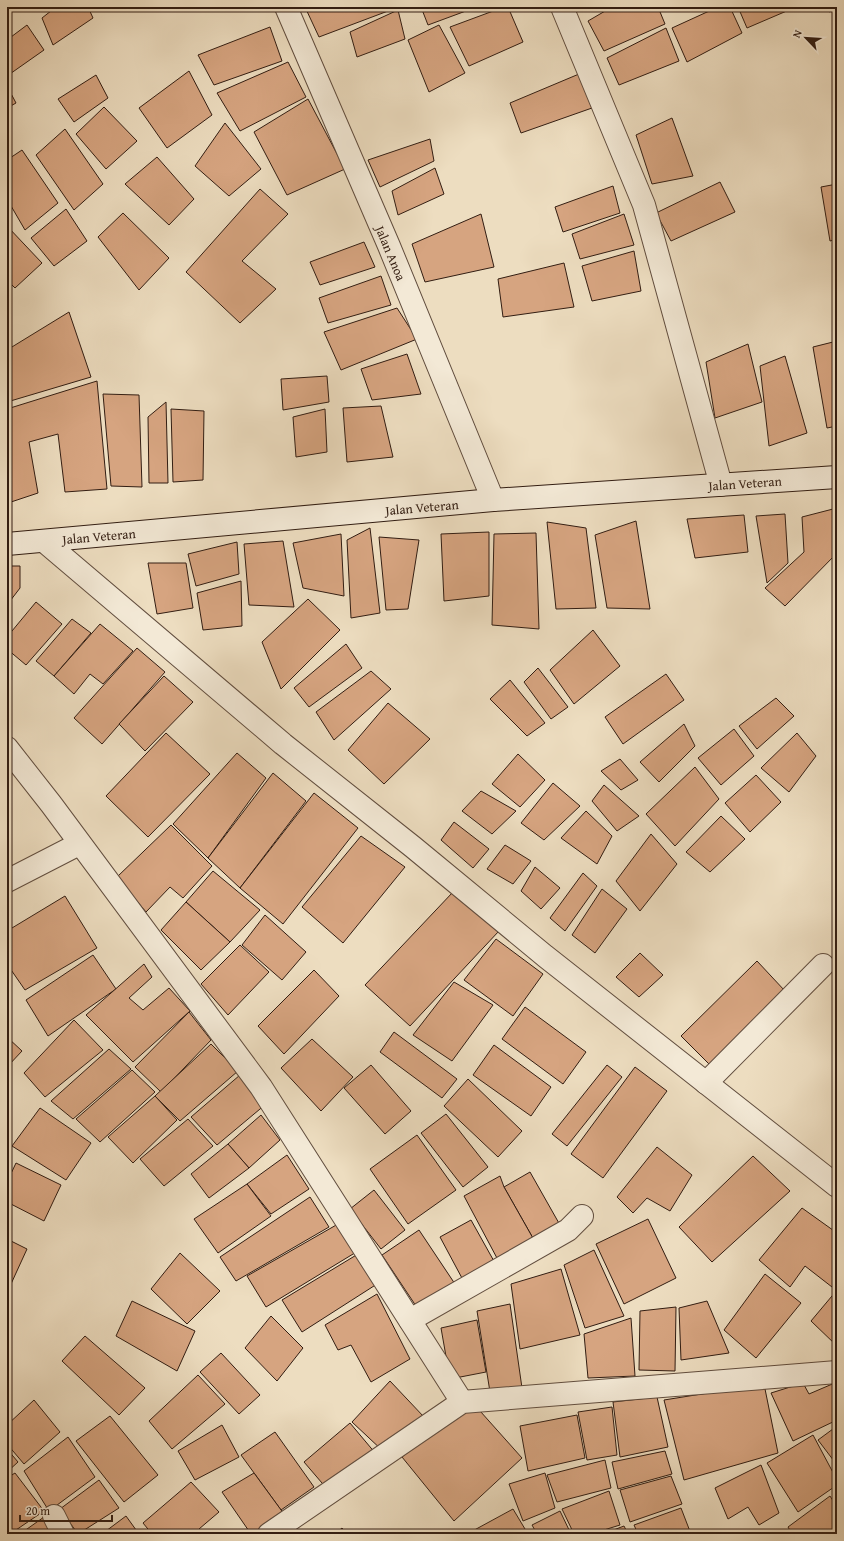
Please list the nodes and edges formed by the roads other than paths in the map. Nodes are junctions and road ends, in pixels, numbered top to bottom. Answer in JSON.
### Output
{"nodes":[{"id":1,"x":286,"y":7,"type":"edge"},
{"id":2,"x":562,"y":7,"type":"edge"},
{"id":3,"x":837,"y":477,"type":"edge"},
{"id":4,"x":721,"y":485,"type":"junction"},
{"id":5,"x":493,"y":500,"type":"junction"},
{"id":6,"x":44,"y":541,"type":"junction"},
{"id":7,"x":7,"y":544,"type":"edge"},
{"id":8,"x":7,"y":748,"type":"edge"},
{"id":9,"x":79,"y":844,"type":"junction"},
{"id":10,"x":7,"y":881,"type":"edge"},
{"id":11,"x":823,"y":965,"type":"dead end"},
{"id":12,"x":706,"y":1083,"type":"junction"},
{"id":13,"x":837,"y":1186,"type":"edge"},
{"id":14,"x":582,"y":1216,"type":"dead end"},
{"id":15,"x":410,"y":1320,"type":"junction"},
{"id":16,"x":837,"y":1372,"type":"edge"},
{"id":17,"x":462,"y":1402,"type":"junction"},
{"id":18,"x":269,"y":1534,"type":"edge"}],
"edges":[{"from":1,"to":5,"type":"street","name":"Jalan Anoa"},
{"from":2,"to":4,"type":"street"},
{"from":3,"to":4,"type":"street","name":"Jalan Veteran"},
{"from":4,"to":5,"type":"street","name":"Jalan Veteran"},
{"from":5,"to":6,"type":"street","name":"Jalan Veteran"},
{"from":6,"to":7,"type":"street","name":"Jalan Veteran"},
{"from":6,"to":12,"type":"street"},
{"from":8,"to":9,"type":"street"},
{"from":9,"to":10,"type":"street"},
{"from":9,"to":15,"type":"street"},
{"from":11,"to":12,"type":"street"},
{"from":12,"to":13,"type":"street"},
{"from":14,"to":15,"type":"street"},
{"from":15,"to":17,"type":"street"},
{"from":16,"to":17,"type":"street"},
{"from":17,"to":18,"type":"street"}]}
